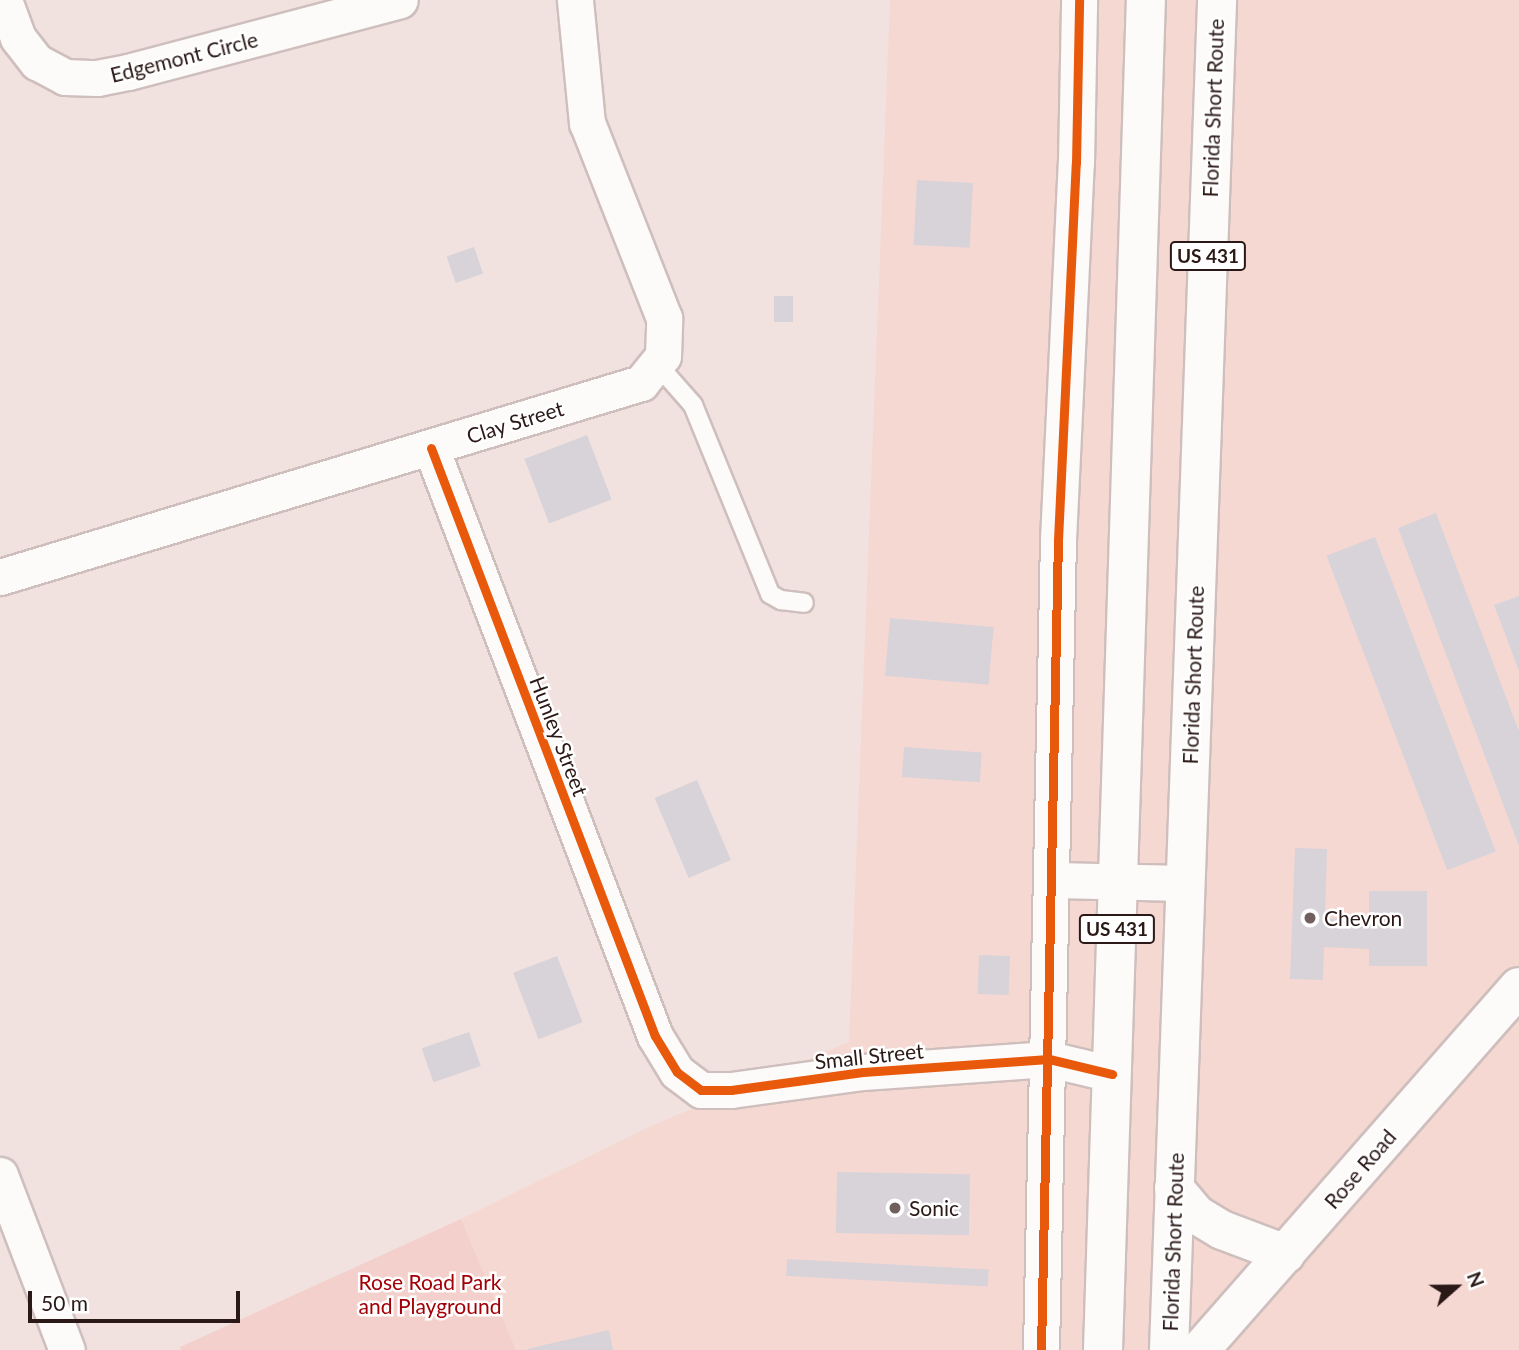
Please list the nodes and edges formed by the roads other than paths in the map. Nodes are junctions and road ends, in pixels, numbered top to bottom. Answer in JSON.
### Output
{"nodes":[{"id":1,"x":4,"y":0,"type":"edge"},
{"id":2,"x":400,"y":0,"type":"edge"},
{"id":3,"x":575,"y":0,"type":"edge"},
{"id":4,"x":1079,"y":0,"type":"edge"},
{"id":5,"x":1146,"y":0,"type":"edge"},
{"id":6,"x":1217,"y":0,"type":"edge"},
{"id":7,"x":656,"y":363,"type":"junction"},
{"id":8,"x":431,"y":448,"type":"junction"},
{"id":9,"x":0,"y":577,"type":"edge"},
{"id":10,"x":804,"y":603,"type":"dead end"},
{"id":11,"x":1052,"y":880,"type":"junction"},
{"id":12,"x":1118,"y":883,"type":"junction"},
{"id":13,"x":1186,"y":883,"type":"junction"},
{"id":14,"x":1519,"y":987,"type":"edge"},
{"id":15,"x":655,"y":1037,"type":"joint"},
{"id":16,"x":1048,"y":1059,"type":"junction"},
{"id":17,"x":1112,"y":1073,"type":"junction"},
{"id":18,"x":0,"y":1175,"type":"edge"},
{"id":19,"x":1174,"y":1188,"type":"junction"},
{"id":20,"x":1286,"y":1254,"type":"junction"},
{"id":21,"x":67,"y":1350,"type":"edge"},
{"id":22,"x":1041,"y":1350,"type":"edge"},
{"id":23,"x":1103,"y":1350,"type":"edge"},
{"id":24,"x":1169,"y":1350,"type":"edge"},
{"id":25,"x":1199,"y":1350,"type":"edge"}],
"edges":[{"from":1,"to":2,"type":"street","name":"Edgemont Circle"},
{"from":3,"to":7,"type":"street"},
{"from":4,"to":11,"type":"street"},
{"from":5,"to":12,"type":"main road","number":"US 431"},
{"from":6,"to":13,"type":"main road","name":"Florida Short Route","number":"US 431"},
{"from":7,"to":8,"type":"street","name":"Clay Street"},
{"from":7,"to":10,"type":"lane"},
{"from":8,"to":9,"type":"street","name":"Clay Street"},
{"from":8,"to":15,"type":"street","name":"Hunley Street"},
{"from":11,"to":12,"type":"street"},
{"from":11,"to":16,"type":"street"},
{"from":12,"to":13,"type":"street"},
{"from":12,"to":17,"type":"main road","number":"US 431"},
{"from":13,"to":19,"type":"main road","name":"Florida Short Route","number":"US 431"},
{"from":14,"to":20,"type":"main road","name":"Rose Road"},
{"from":15,"to":16,"type":"street","name":"Small Street"},
{"from":16,"to":17,"type":"street","name":"Small Street"},
{"from":16,"to":22,"type":"street"},
{"from":17,"to":23,"type":"main road","number":"US 431"},
{"from":18,"to":21,"type":"street"},
{"from":19,"to":20,"type":"main road"},
{"from":19,"to":24,"type":"main road","name":"Florida Short Route","number":"US 431"},
{"from":20,"to":25,"type":"main road","name":"Rose Road"}]}
